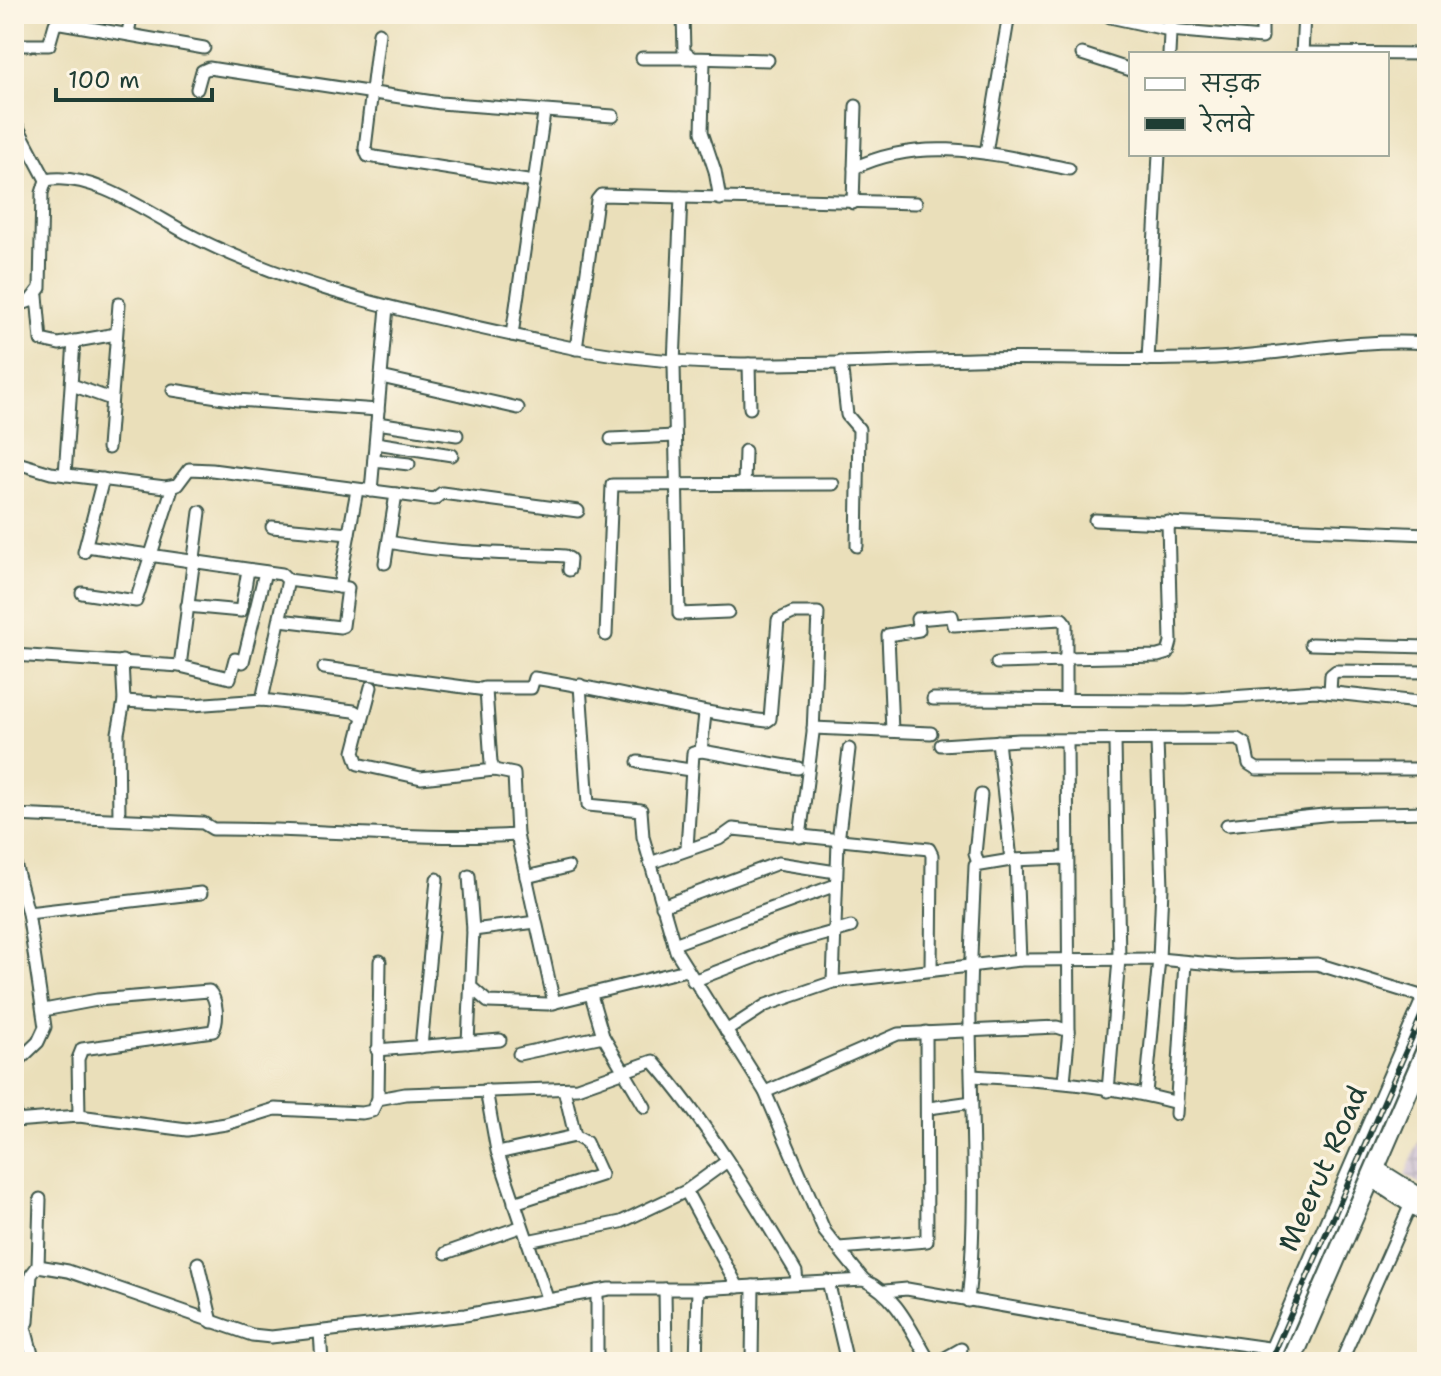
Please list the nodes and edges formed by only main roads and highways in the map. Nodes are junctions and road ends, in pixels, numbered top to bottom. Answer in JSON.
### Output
{"nodes":[{"id":1,"x":1427,"y":998,"type":"edge"},
{"id":2,"x":1427,"y":1048,"type":"edge"},
{"id":3,"x":1355,"y":1163,"type":"junction"},
{"id":4,"x":1374,"y":1174,"type":"junction"},
{"id":5,"x":1272,"y":1355,"type":"edge"},
{"id":6,"x":1291,"y":1362,"type":"edge"}],
"edges":[{"from":1,"to":3,"type":"main road","name":"Meerut Road"},
{"from":2,"to":4,"type":"main road","name":"Meerut Road"},
{"from":3,"to":4,"type":"main road"},
{"from":3,"to":5,"type":"main road","name":"Meerut Road"},
{"from":4,"to":6,"type":"main road","name":"Meerut Road"}]}
